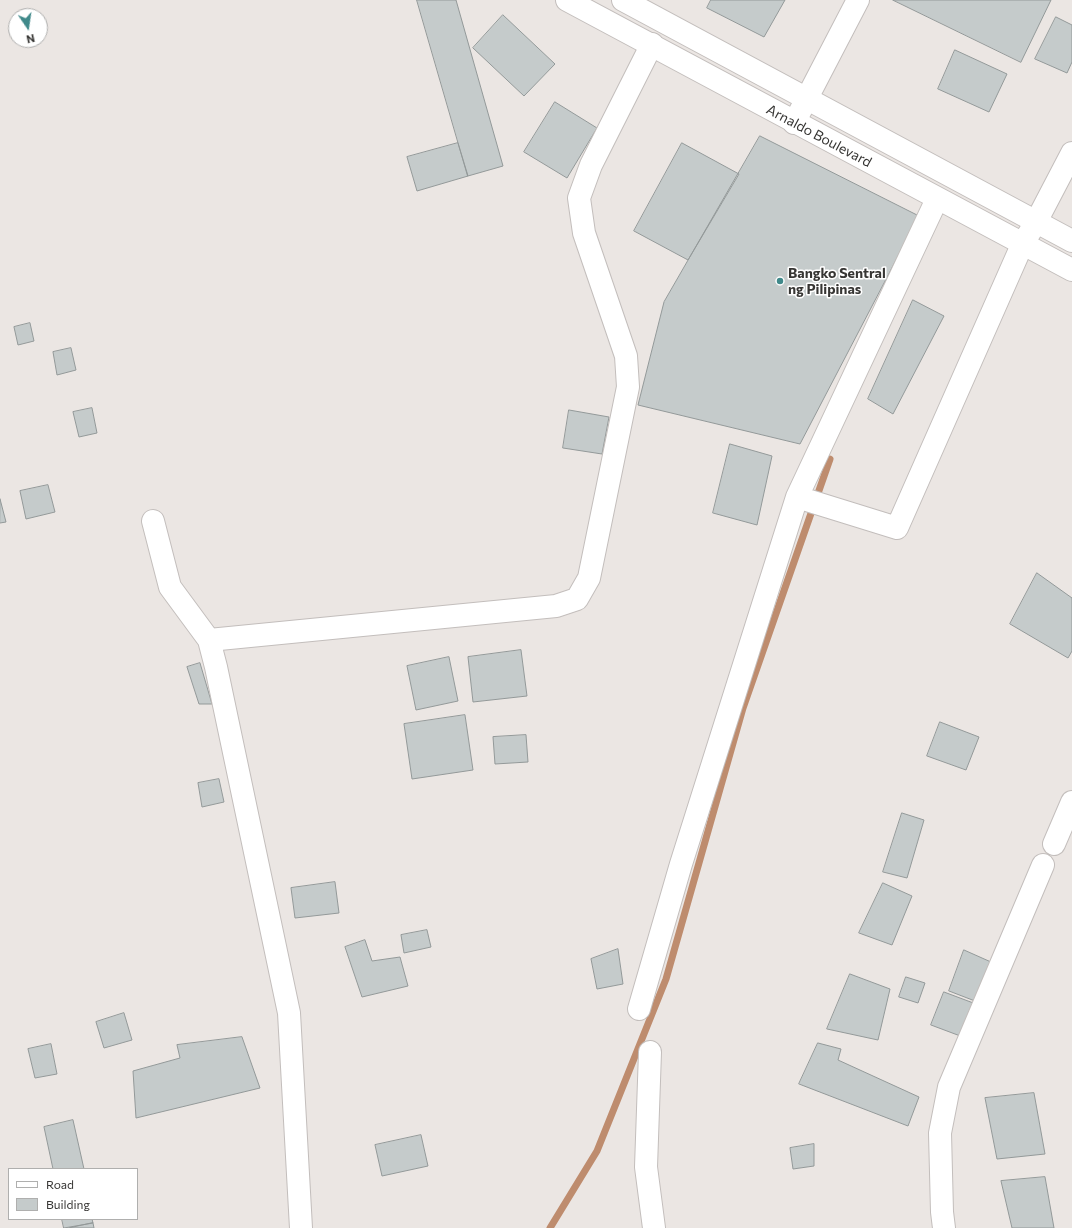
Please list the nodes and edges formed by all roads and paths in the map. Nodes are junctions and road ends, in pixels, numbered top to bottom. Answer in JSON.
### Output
{"nodes":[{"id":1,"x":567,"y":0,"type":"edge"},
{"id":2,"x":622,"y":0,"type":"edge"},
{"id":3,"x":858,"y":0,"type":"edge"},
{"id":4,"x":608,"y":21,"type":"junction"},
{"id":5,"x":652,"y":44,"type":"junction"},
{"id":6,"x":807,"y":97,"type":"junction"},
{"id":7,"x":794,"y":123,"type":"junction"},
{"id":8,"x":1072,"y":153,"type":"edge"},
{"id":9,"x":937,"y":199,"type":"junction"},
{"id":10,"x":1036,"y":222,"type":"junction"},
{"id":11,"x":1072,"y":241,"type":"edge"},
{"id":12,"x":1022,"y":245,"type":"junction"},
{"id":13,"x":1072,"y":270,"type":"edge"},
{"id":14,"x":797,"y":497,"type":"junction"},
{"id":15,"x":153,"y":521,"type":"dead end"},
{"id":16,"x":209,"y":640,"type":"junction"},
{"id":17,"x":1072,"y":802,"type":"edge"},
{"id":18,"x":1054,"y":844,"type":"dead end"},
{"id":19,"x":1043,"y":865,"type":"dead end"},
{"id":20,"x":639,"y":1009,"type":"dead end"},
{"id":21,"x":650,"y":1052,"type":"dead end"},
{"id":22,"x":301,"y":1228,"type":"edge"},
{"id":23,"x":654,"y":1228,"type":"edge"},
{"id":24,"x":944,"y":1228,"type":"edge"}],
"edges":[{"from":1,"to":4,"type":"main road","name":"Arnaldo Boulevard"},
{"from":2,"to":4,"type":"main road"},
{"from":2,"to":6,"type":"main road","name":"Arnaldo Boulevard"},
{"from":3,"to":6,"type":"main road"},
{"from":4,"to":5,"type":"main road","name":"Arnaldo Boulevard"},
{"from":5,"to":7,"type":"main road","name":"Arnaldo Boulevard"},
{"from":5,"to":16,"type":"main road"},
{"from":6,"to":7,"type":"main road"},
{"from":6,"to":10,"type":"main road","name":"Arnaldo Boulevard"},
{"from":7,"to":9,"type":"main road","name":"Arnaldo Boulevard"},
{"from":8,"to":10,"type":"main road"},
{"from":9,"to":12,"type":"main road","name":"Arnaldo Boulevard"},
{"from":9,"to":14,"type":"main road"},
{"from":10,"to":11,"type":"main road","name":"Arnaldo Boulevard"},
{"from":10,"to":12,"type":"main road"},
{"from":12,"to":13,"type":"main road","name":"Arnaldo Boulevard"},
{"from":12,"to":14,"type":"main road"},
{"from":14,"to":20,"type":"main road"},
{"from":15,"to":16,"type":"main road"},
{"from":16,"to":22,"type":"main road"},
{"from":17,"to":18,"type":"main road"},
{"from":19,"to":24,"type":"main road"},
{"from":21,"to":23,"type":"main road"}]}
